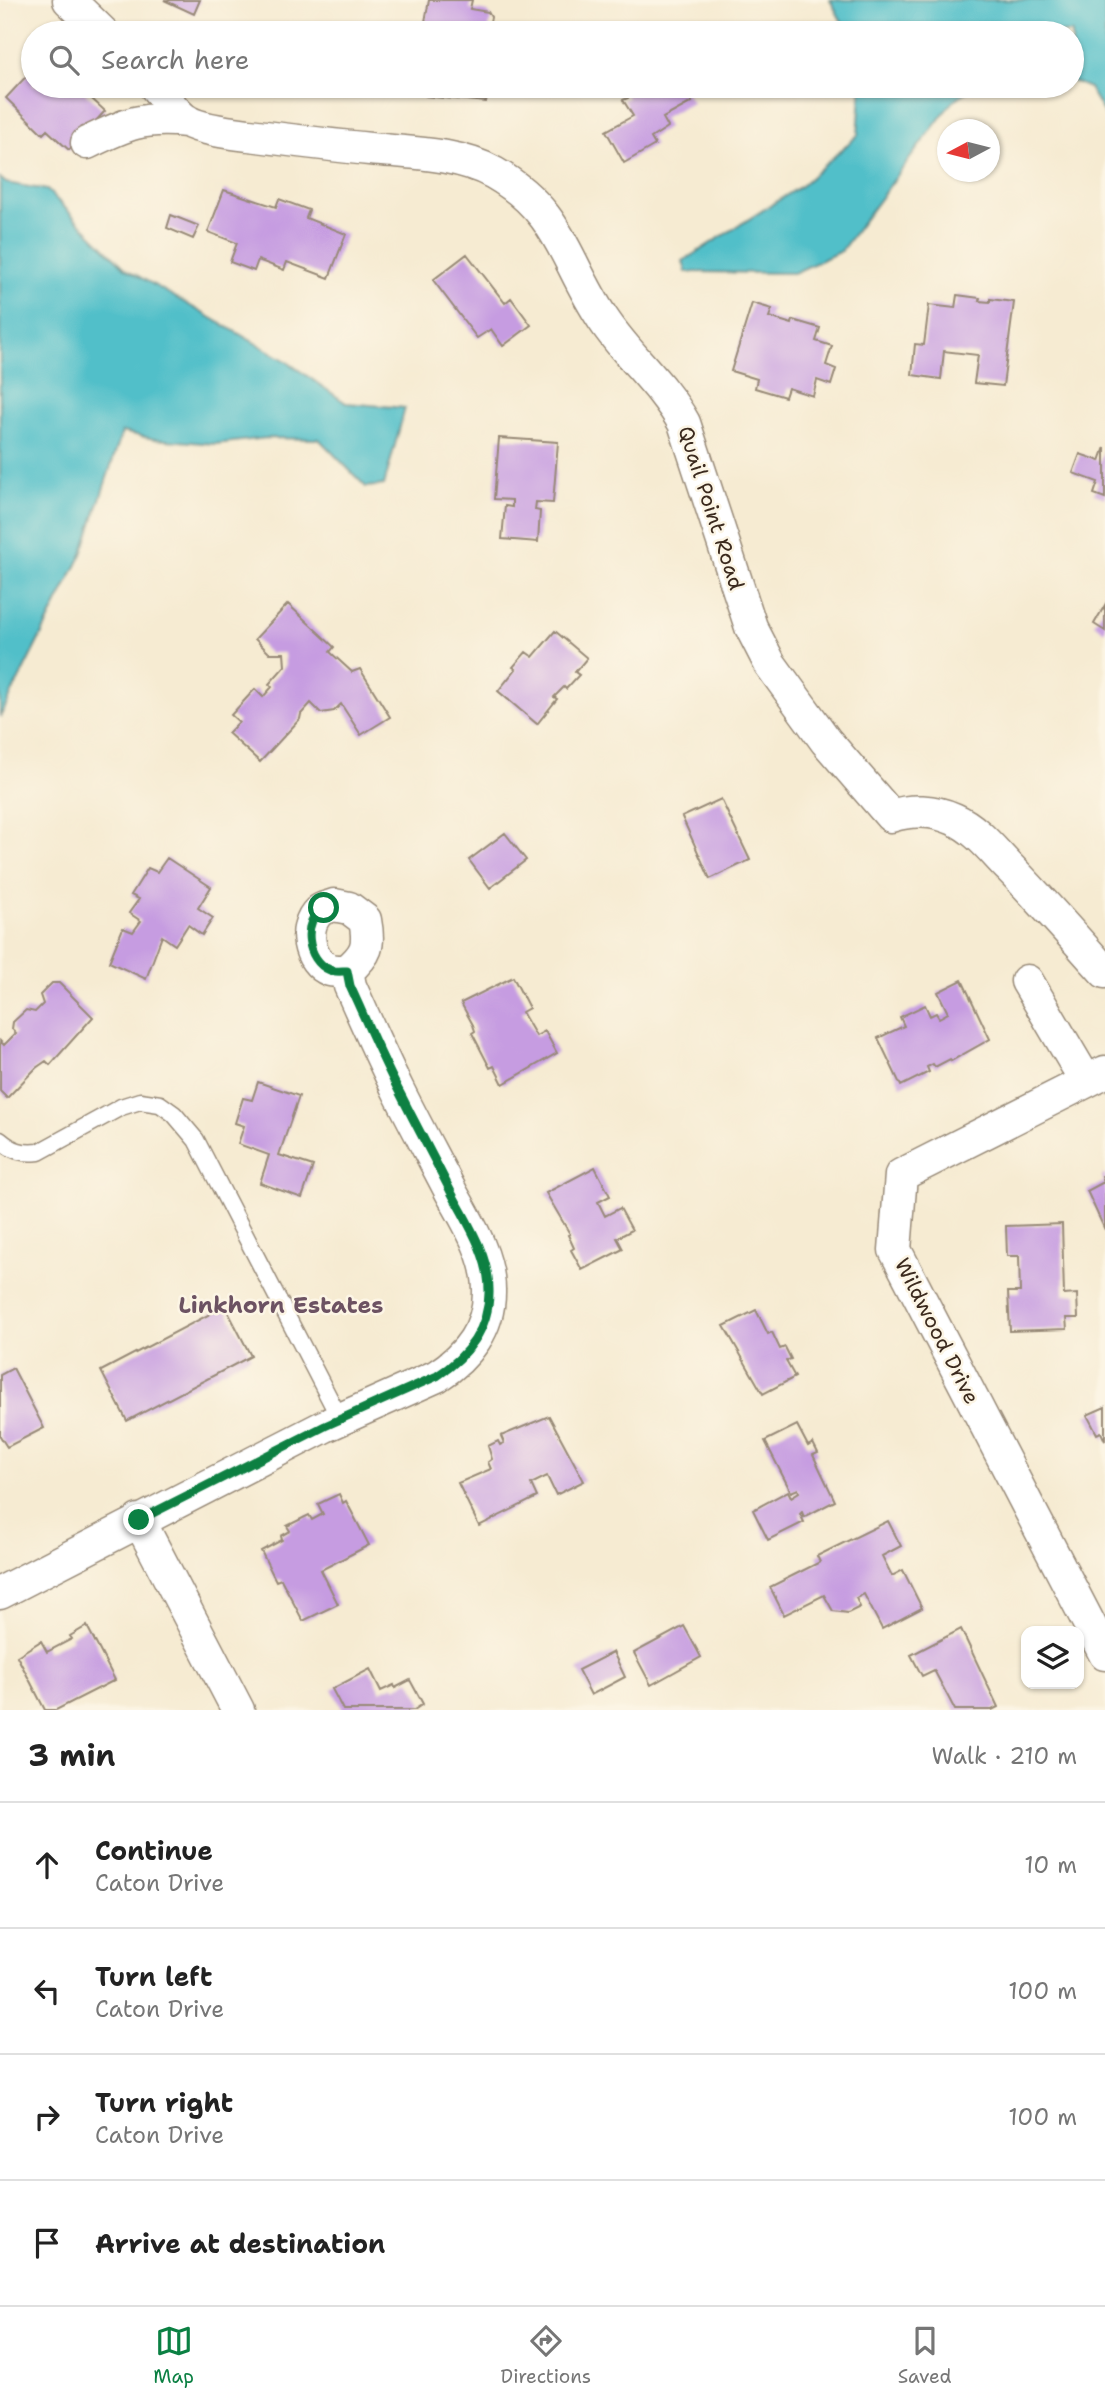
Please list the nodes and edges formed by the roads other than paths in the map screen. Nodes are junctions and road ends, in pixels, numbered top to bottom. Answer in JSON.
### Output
{"nodes":[{"id":1,"x":69,"y":0,"type":"edge"},
{"id":2,"x":91,"y":21,"type":"edge"},
{"id":3,"x":166,"y":98,"type":"edge"},
{"id":4,"x":187,"y":121,"type":"junction"},
{"id":5,"x":87,"y":143,"type":"dead end"},
{"id":6,"x":347,"y":971,"type":"dead end"},
{"id":7,"x":1105,"y":972,"type":"edge"},
{"id":8,"x":1027,"y":981,"type":"dead end"},
{"id":9,"x":1096,"y":1077,"type":"edge"},
{"id":10,"x":0,"y":1140,"type":"edge"},
{"id":11,"x":340,"y":1419,"type":"junction"},
{"id":12,"x":139,"y":1520,"type":"junction"},
{"id":13,"x":0,"y":1593,"type":"edge"},
{"id":14,"x":1105,"y":1654,"type":"edge"},
{"id":15,"x":238,"y":1710,"type":"edge"}],
"edges":[{"from":1,"to":2,"type":"street"},
{"from":3,"to":4,"type":"street"},
{"from":4,"to":5,"type":"street"},
{"from":4,"to":7,"type":"street","name":"Quail Point Road"},
{"from":6,"to":11,"type":"street"},
{"from":8,"to":9,"type":"street","name":"Wildwood Drive"},
{"from":9,"to":14,"type":"street","name":"Wildwood Drive"},
{"from":10,"to":11,"type":"lane"},
{"from":11,"to":12,"type":"street"},
{"from":12,"to":13,"type":"street"},
{"from":12,"to":15,"type":"street"}]}
